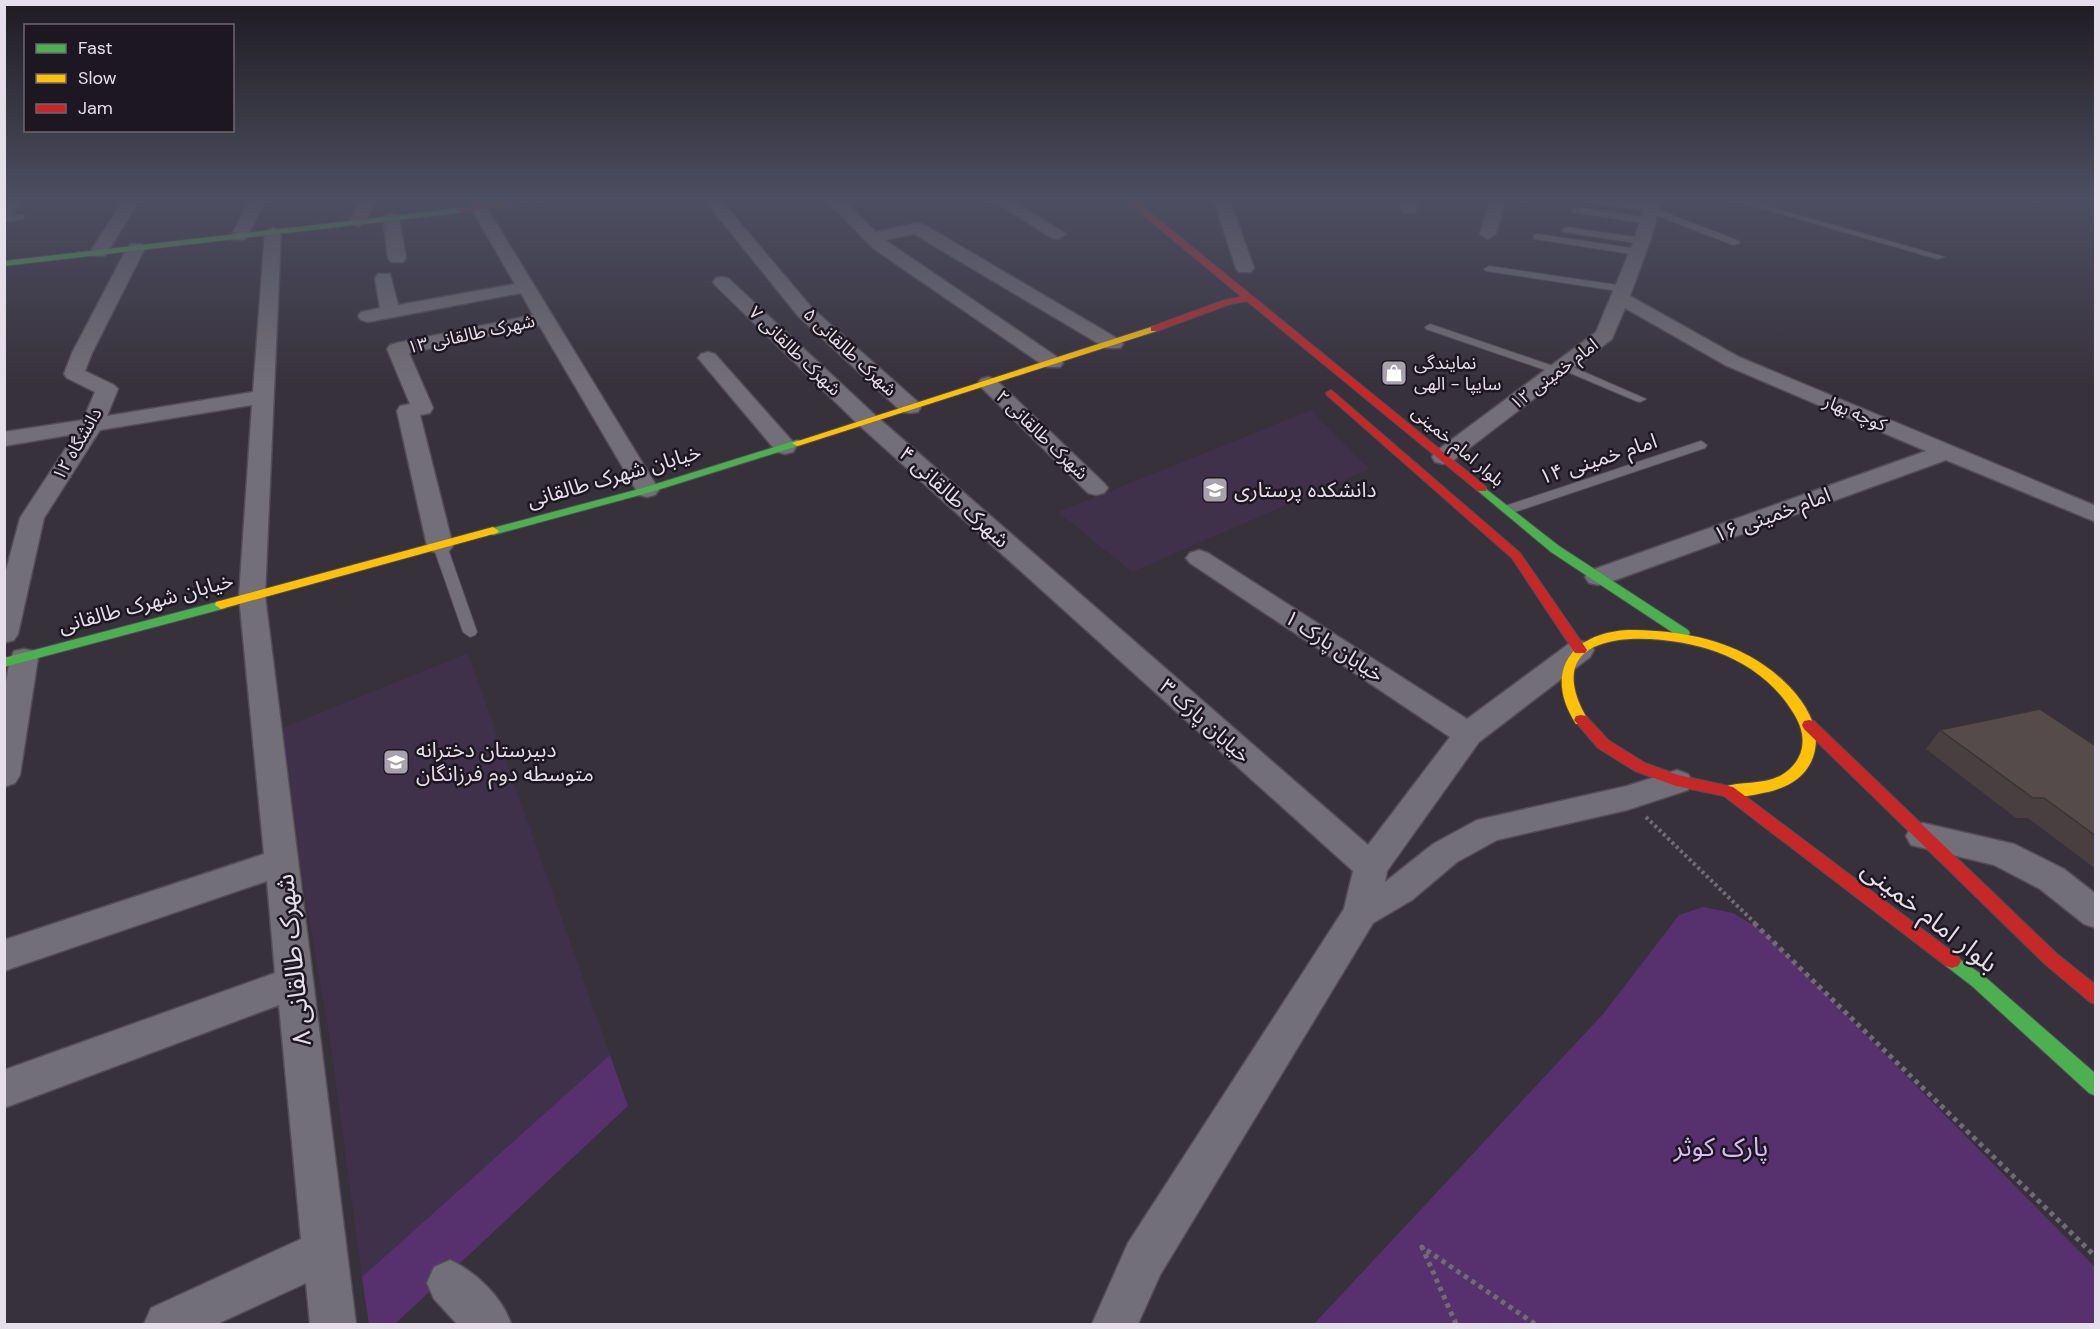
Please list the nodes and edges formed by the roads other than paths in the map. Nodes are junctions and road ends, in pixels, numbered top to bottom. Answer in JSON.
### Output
{"nodes":[{"id":1,"x":36,"y":260,"type":"edge"},
{"id":2,"x":130,"y":260,"type":"edge"},
{"id":3,"x":271,"y":260,"type":"edge"},
{"id":4,"x":511,"y":260,"type":"edge"},
{"id":5,"x":761,"y":260,"type":"edge"},
{"id":6,"x":903,"y":260,"type":"edge"},
{"id":7,"x":971,"y":260,"type":"edge"},
{"id":8,"x":1244,"y":260,"type":"edge"},
{"id":9,"x":1635,"y":260,"type":"edge"},
{"id":10,"x":1204,"y":261,"type":"joint"},
{"id":11,"x":4,"y":264,"type":"edge"},
{"id":12,"x":1489,"y":269,"type":"dead end"},
{"id":13,"x":1249,"y":272,"type":"joint"},
{"id":14,"x":384,"y":278,"type":"dead end"},
{"id":15,"x":722,"y":282,"type":"dead end"},
{"id":16,"x":526,"y":287,"type":"junction"},
{"id":17,"x":1622,"y":293,"type":"junction"},
{"id":18,"x":1254,"y":302,"type":"junction"},
{"id":19,"x":1275,"y":302,"type":"dead end"},
{"id":20,"x":390,"y":312,"type":"junction"},
{"id":21,"x":368,"y":316,"type":"dead end"},
{"id":22,"x":544,"y":318,"type":"junction"},
{"id":23,"x":1430,"y":327,"type":"dead end"},
{"id":24,"x":1113,"y":344,"type":"junction"},
{"id":25,"x":708,"y":358,"type":"dead end"},
{"id":26,"x":1053,"y":363,"type":"junction"},
{"id":27,"x":1561,"y":369,"type":"junction"},
{"id":28,"x":1318,"y":382,"type":"dead end"},
{"id":29,"x":988,"y":383,"type":"junction"},
{"id":30,"x":264,"y":397,"type":"junction"},
{"id":31,"x":1641,"y":399,"type":"dead end"},
{"id":32,"x":910,"y":407,"type":"junction"},
{"id":33,"x":868,"y":421,"type":"junction"},
{"id":34,"x":92,"y":425,"type":"junction"},
{"id":35,"x":4,"y":439,"type":"edge"},
{"id":36,"x":1701,"y":445,"type":"dead end"},
{"id":37,"x":785,"y":447,"type":"junction"},
{"id":38,"x":1442,"y":448,"type":"junction"},
{"id":39,"x":1946,"y":452,"type":"junction"},
{"id":40,"x":1096,"y":488,"type":"dead end"},
{"id":41,"x":647,"y":490,"type":"junction"},
{"id":42,"x":1507,"y":510,"type":"junction"},
{"id":43,"x":2096,"y":515,"type":"edge"},
{"id":44,"x":440,"y":546,"type":"junction"},
{"id":45,"x":1200,"y":558,"type":"dead end"},
{"id":46,"x":1040,"y":573,"type":"joint"},
{"id":47,"x":1598,"y":577,"type":"junction"},
{"id":48,"x":252,"y":596,"type":"junction"},
{"id":49,"x":470,"y":632,"type":"dead end"},
{"id":50,"x":4,"y":634,"type":"edge"},
{"id":51,"x":1692,"y":639,"type":"junction"},
{"id":52,"x":1580,"y":650,"type":"junction"},
{"id":53,"x":14,"y":660,"type":"edge"},
{"id":54,"x":1809,"y":725,"type":"junction"},
{"id":55,"x":1468,"y":734,"type":"junction"},
{"id":56,"x":4,"y":775,"type":"edge"},
{"id":57,"x":1677,"y":782,"type":"junction"},
{"id":58,"x":1728,"y":791,"type":"junction"},
{"id":59,"x":1923,"y":836,"type":"junction"},
{"id":60,"x":282,"y":862,"type":"junction"},
{"id":61,"x":1371,"y":867,"type":"junction"},
{"id":62,"x":1361,"y":913,"type":"junction"},
{"id":63,"x":2096,"y":914,"type":"edge"},
{"id":64,"x":4,"y":956,"type":"edge"},
{"id":65,"x":295,"y":982,"type":"junction"},
{"id":66,"x":2096,"y":996,"type":"edge"},
{"id":67,"x":2096,"y":1087,"type":"edge"},
{"id":68,"x":4,"y":1089,"type":"edge"},
{"id":69,"x":325,"y":1251,"type":"junction"},
{"id":70,"x":450,"y":1283,"type":"dead end"},
{"id":71,"x":166,"y":1324,"type":"edge"},
{"id":72,"x":333,"y":1324,"type":"edge"},
{"id":73,"x":488,"y":1324,"type":"edge"},
{"id":74,"x":1115,"y":1324,"type":"edge"}],
"edges":[{"from":1,"to":11,"type":"main road"},
{"from":2,"to":34,"type":"street","name":"دانشگاه ۱۲"},
{"from":3,"to":30,"type":"street","name":"شهرک طالقانی ۸"},
{"from":4,"to":16,"type":"street"},
{"from":5,"to":32,"type":"street","name":"شهرک طالقانی ۵"},
{"from":6,"to":26,"type":"street"},
{"from":7,"to":24,"type":"street"},
{"from":8,"to":13,"type":"street"},
{"from":9,"to":17,"type":"street","name":"امام خمینی ۱۲"},
{"from":10,"to":13,"type":"main road"},
{"from":10,"to":18,"type":"main road","name":"بلوار امام خمینی"},
{"from":12,"to":17,"type":"lane"},
{"from":14,"to":20,"type":"street"},
{"from":15,"to":33,"type":"street","name":"شهرک طالقانی ۷"},
{"from":16,"to":20,"type":"street"},
{"from":16,"to":22,"type":"street"},
{"from":17,"to":27,"type":"street","name":"امام خمینی ۱۲"},
{"from":17,"to":39,"type":"street","name":"کوچه بهار"},
{"from":18,"to":19,"type":"main road","name":"خیابان شهرک طالقانی"},
{"from":18,"to":24,"type":"main road","name":"خیابان شهرک طالقانی"},
{"from":18,"to":38,"type":"main road","name":"بلوار امام خمینی"},
{"from":20,"to":21,"type":"street"},
{"from":22,"to":41,"type":"street"},
{"from":22,"to":44,"type":"street","name":"شهرک طالقانی ۱۳"},
{"from":23,"to":27,"type":"lane"},
{"from":24,"to":26,"type":"main road","name":"خیابان شهرک طالقانی"},
{"from":25,"to":37,"type":"street"},
{"from":26,"to":29,"type":"main road","name":"خیابان شهرک طالقانی"},
{"from":27,"to":31,"type":"lane"},
{"from":27,"to":38,"type":"street","name":"امام خمینی ۱۲"},
{"from":28,"to":52,"type":"main road"},
{"from":29,"to":32,"type":"main road","name":"خیابان شهرک طالقانی"},
{"from":29,"to":40,"type":"street","name":"شهرک طالقانی ۲"},
{"from":30,"to":34,"type":"street"},
{"from":30,"to":48,"type":"street","name":"شهرک طالقانی ۸"},
{"from":32,"to":33,"type":"main road","name":"خیابان شهرک طالقانی"},
{"from":33,"to":37,"type":"main road","name":"خیابان شهرک طالقانی"},
{"from":33,"to":46,"type":"street","name":"شهرک طالقانی ۴"},
{"from":34,"to":35,"type":"street"},
{"from":34,"to":50,"type":"street","name":"دانشگاه ۱۲"},
{"from":36,"to":42,"type":"lane","name":"امام خمینی ۱۴"},
{"from":37,"to":41,"type":"main road","name":"خیابان شهرک طالقانی"},
{"from":38,"to":42,"type":"main road","name":"بلوار امام خمینی"},
{"from":39,"to":43,"type":"street","name":"کوچه بهار"},
{"from":39,"to":47,"type":"street","name":"امام خمینی ۱۶"},
{"from":41,"to":44,"type":"main road","name":"خیابان شهرک طالقانی"},
{"from":42,"to":47,"type":"main road","name":"بلوار امام خمینی"},
{"from":44,"to":48,"type":"main road","name":"خیابان شهرک طالقانی"},
{"from":44,"to":49,"type":"lane"},
{"from":45,"to":55,"type":"street","name":"خیابان پارک ۱"},
{"from":46,"to":61,"type":"street","name":"خیابان پارک ۳"},
{"from":47,"to":51,"type":"main road","name":"بلوار امام خمینی"},
{"from":48,"to":53,"type":"main road","name":"خیابان شهرک طالقانی"},
{"from":48,"to":60,"type":"street","name":"شهرک طالقانی ۸"},
{"from":51,"to":52,"type":"main road"},
{"from":51,"to":54,"type":"main road"},
{"from":52,"to":55,"type":"street"},
{"from":52,"to":57,"type":"main road"},
{"from":53,"to":56,"type":"street"},
{"from":54,"to":58,"type":"main road"},
{"from":54,"to":59,"type":"main road","name":"بلوار امام خمینی"},
{"from":55,"to":61,"type":"street"},
{"from":57,"to":58,"type":"main road"},
{"from":57,"to":62,"type":"street"},
{"from":58,"to":67,"type":"main road","name":"بلوار امام خمینی"},
{"from":59,"to":63,"type":"street"},
{"from":59,"to":66,"type":"main road","name":"بلوار امام خمینی"},
{"from":60,"to":64,"type":"street"},
{"from":60,"to":65,"type":"street","name":"شهرک طالقانی ۸"},
{"from":61,"to":62,"type":"street"},
{"from":62,"to":74,"type":"street"},
{"from":65,"to":68,"type":"street"},
{"from":65,"to":69,"type":"street","name":"شهرک طالقانی ۸"},
{"from":69,"to":71,"type":"street"},
{"from":69,"to":72,"type":"street","name":"شهرک طالقانی ۸"},
{"from":70,"to":73,"type":"street"}]}
